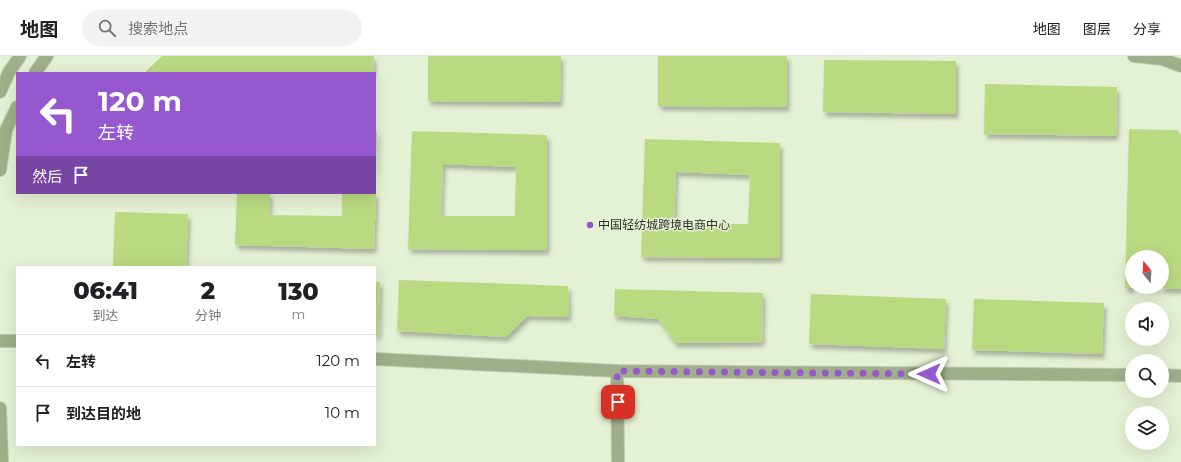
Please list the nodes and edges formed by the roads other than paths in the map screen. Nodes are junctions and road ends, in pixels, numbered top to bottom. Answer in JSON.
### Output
{"nodes":[{"id":1,"x":20,"y":56,"type":"edge"},
{"id":2,"x":47,"y":56,"type":"edge"},
{"id":3,"x":1134,"y":56,"type":"edge"},
{"id":4,"x":1181,"y":66,"type":"edge"},
{"id":5,"x":36,"y":72,"type":"edge"},
{"id":6,"x":0,"y":92,"type":"edge"},
{"id":7,"x":16,"y":109,"type":"edge"},
{"id":8,"x":0,"y":170,"type":"edge"},
{"id":9,"x":0,"y":340,"type":"edge"},
{"id":10,"x":16,"y":341,"type":"edge"},
{"id":11,"x":376,"y":359,"type":"edge"},
{"id":12,"x":617,"y":371,"type":"junction"},
{"id":13,"x":1125,"y":375,"type":"edge"},
{"id":14,"x":1169,"y":375,"type":"edge"},
{"id":15,"x":1181,"y":376,"type":"edge"},
{"id":16,"x":0,"y":408,"type":"edge"},
{"id":17,"x":2,"y":462,"type":"edge"},
{"id":18,"x":618,"y":462,"type":"edge"}],
"edges":[{"from":1,"to":6,"type":"street"},
{"from":2,"to":5,"type":"street"},
{"from":3,"to":4,"type":"street"},
{"from":7,"to":8,"type":"street"},
{"from":9,"to":10,"type":"street"},
{"from":11,"to":12,"type":"street"},
{"from":12,"to":13,"type":"street"},
{"from":12,"to":18,"type":"street"},
{"from":14,"to":15,"type":"street"},
{"from":16,"to":17,"type":"street"}]}
